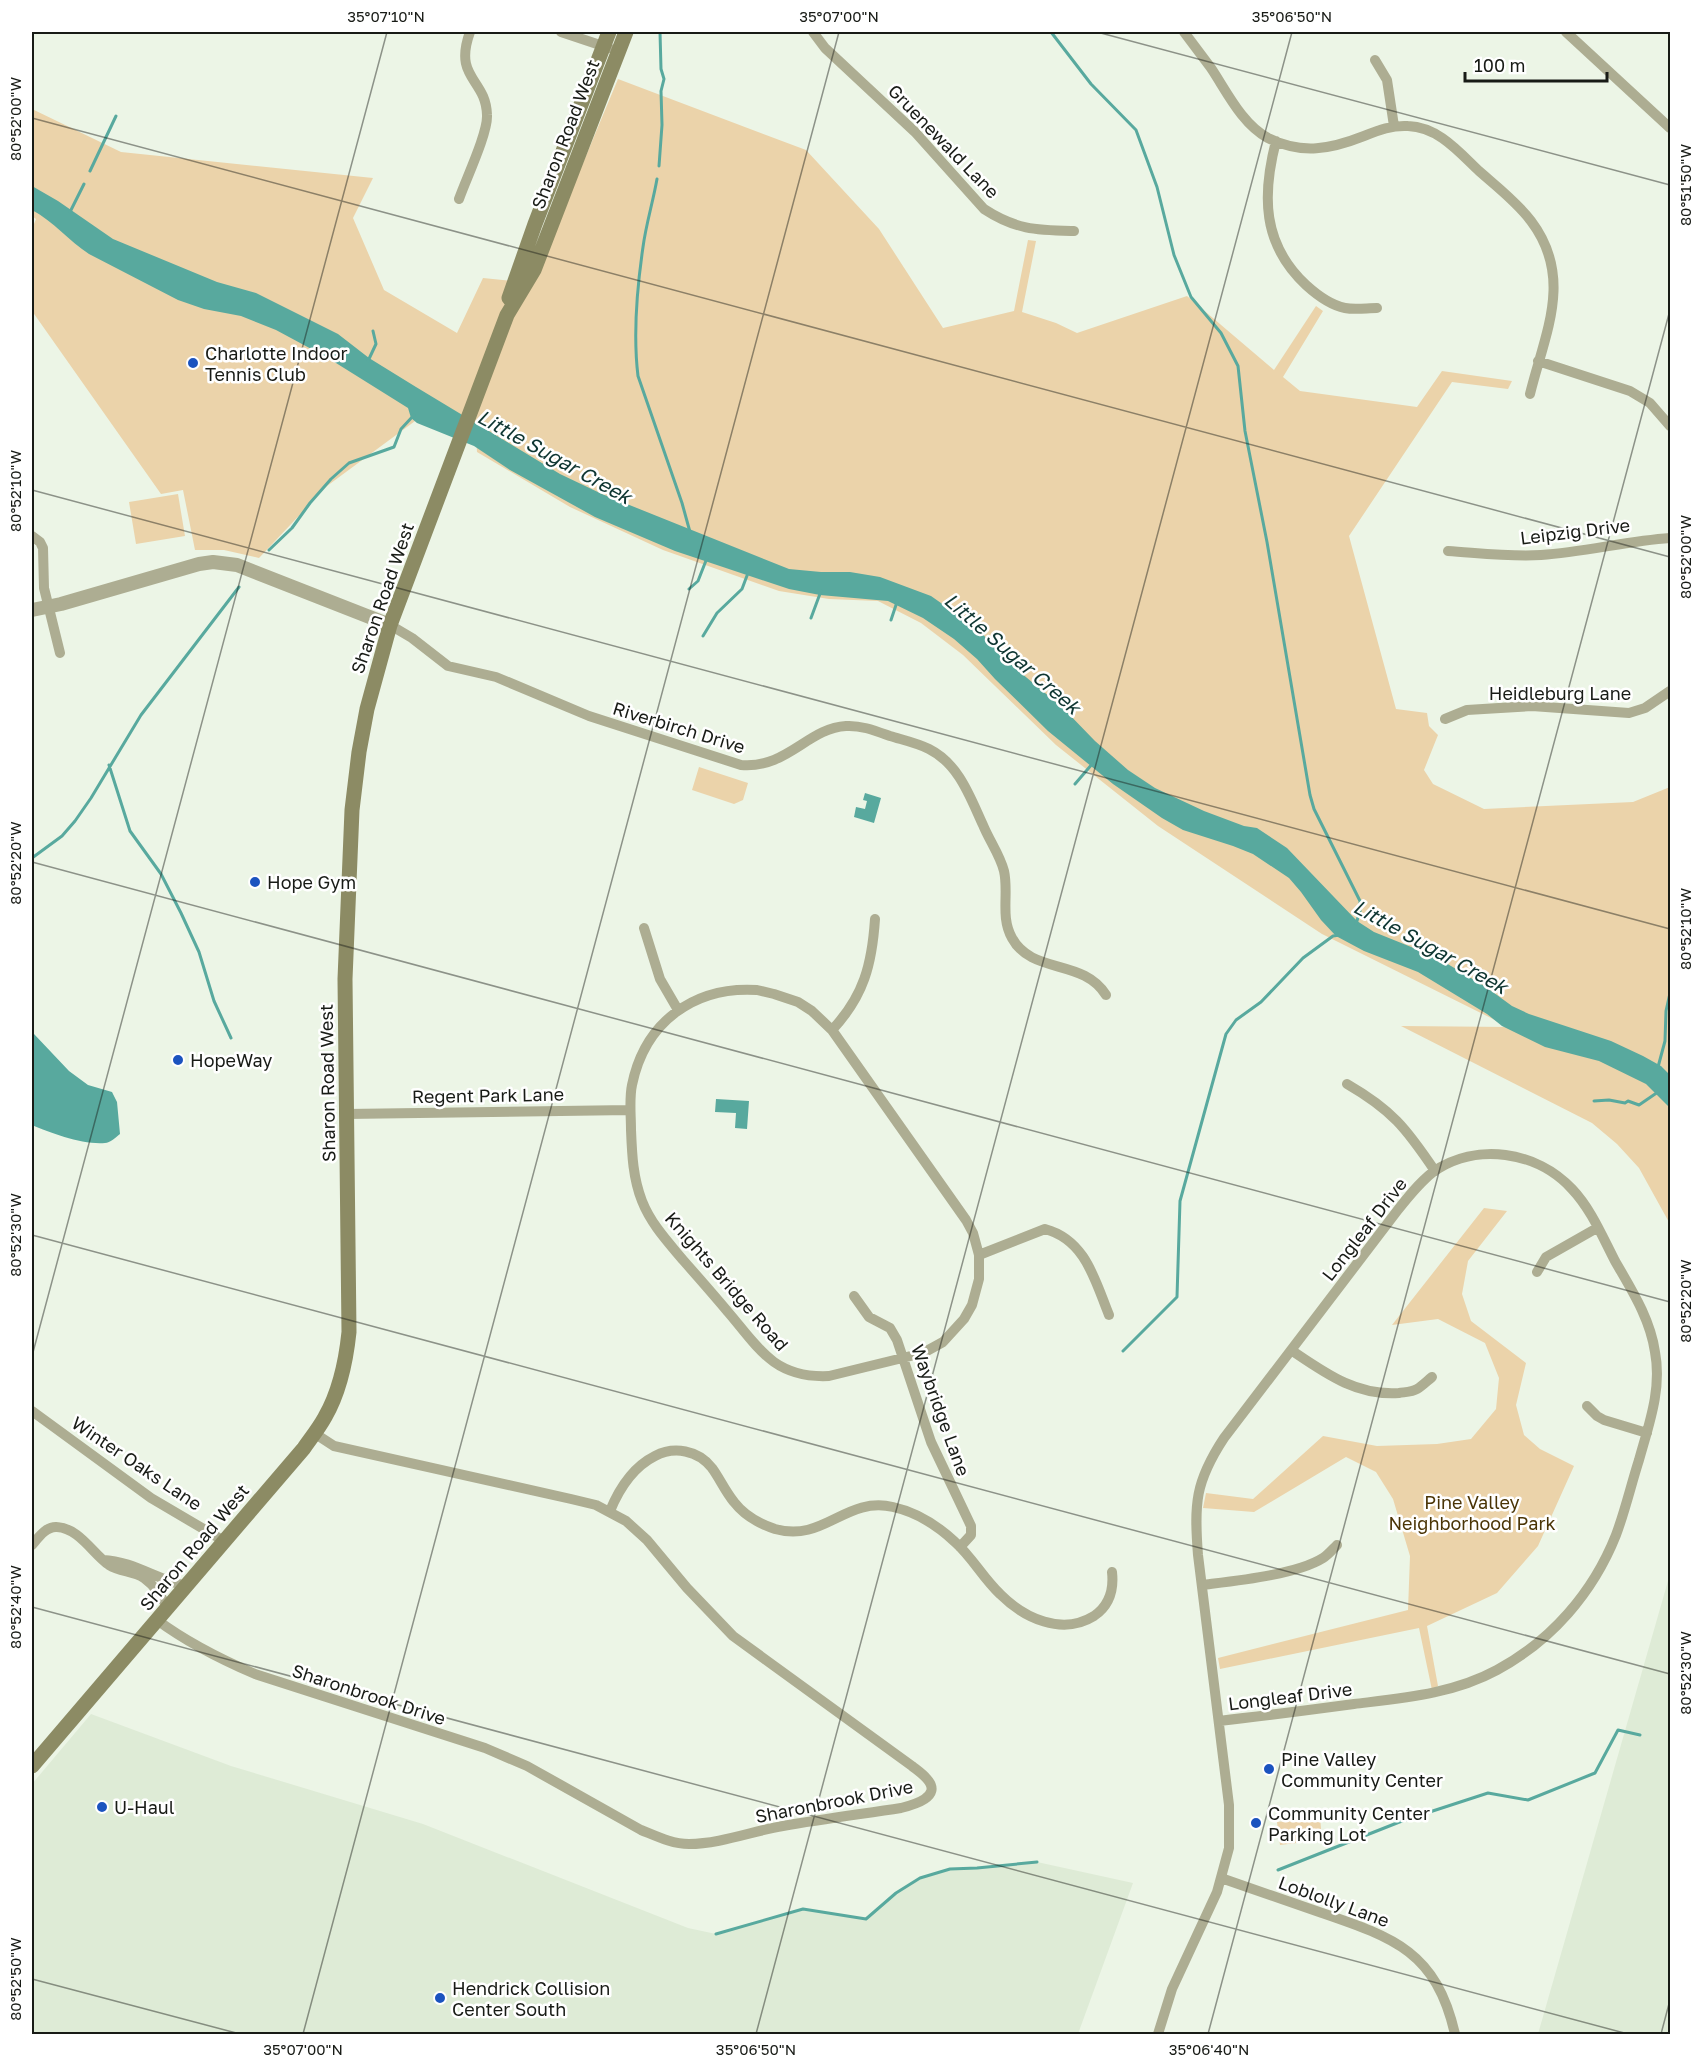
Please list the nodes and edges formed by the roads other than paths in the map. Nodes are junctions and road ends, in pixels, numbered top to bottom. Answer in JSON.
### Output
{"nodes":[{"id":1,"x":470,"y":32,"type":"edge"},
{"id":2,"x":561,"y":32,"type":"edge"},
{"id":3,"x":626,"y":32,"type":"edge"},
{"id":4,"x":813,"y":32,"type":"edge"},
{"id":5,"x":1184,"y":32,"type":"edge"},
{"id":6,"x":1566,"y":32,"type":"edge"},
{"id":7,"x":611,"y":43,"type":"edge"},
{"id":8,"x":1375,"y":60,"type":"dead end"},
{"id":9,"x":1394,"y":126,"type":"junction"},
{"id":10,"x":1671,"y":128,"type":"edge"},
{"id":11,"x":1276,"y":141,"type":"junction"},
{"id":12,"x":459,"y":199,"type":"dead end"},
{"id":13,"x":1074,"y":231,"type":"dead end"},
{"id":14,"x":1377,"y":308,"type":"dead end"},
{"id":15,"x":1538,"y":361,"type":"junction"},
{"id":16,"x":1530,"y":394,"type":"dead end"},
{"id":17,"x":1671,"y":426,"type":"edge"},
{"id":18,"x":32,"y":536,"type":"edge"},
{"id":19,"x":1671,"y":538,"type":"edge"},
{"id":20,"x":1448,"y":551,"type":"dead end"},
{"id":21,"x":49,"y":607,"type":"junction"},
{"id":22,"x":32,"y":610,"type":"edge"},
{"id":23,"x":390,"y":625,"type":"junction"},
{"id":24,"x":60,"y":653,"type":"dead end"},
{"id":25,"x":1671,"y":691,"type":"edge"},
{"id":26,"x":1445,"y":719,"type":"dead end"},
{"id":27,"x":874,"y":919,"type":"dead end"},
{"id":28,"x":644,"y":927,"type":"dead end"},
{"id":29,"x":1106,"y":995,"type":"dead end"},
{"id":30,"x":678,"y":1010,"type":"junction"},
{"id":31,"x":832,"y":1030,"type":"junction"},
{"id":32,"x":1347,"y":1084,"type":"dead end"},
{"id":33,"x":630,"y":1110,"type":"junction"},
{"id":34,"x":346,"y":1114,"type":"junction"},
{"id":35,"x":1435,"y":1171,"type":"junction"},
{"id":36,"x":1597,"y":1228,"type":"junction"},
{"id":37,"x":979,"y":1255,"type":"junction"},
{"id":38,"x":1538,"y":1272,"type":"dead end"},
{"id":39,"x":854,"y":1296,"type":"dead end"},
{"id":40,"x":1109,"y":1315,"type":"dead end"},
{"id":41,"x":1291,"y":1350,"type":"junction"},
{"id":42,"x":903,"y":1359,"type":"junction"},
{"id":43,"x":1432,"y":1377,"type":"dead end"},
{"id":44,"x":1587,"y":1406,"type":"dead end"},
{"id":45,"x":32,"y":1411,"type":"edge"},
{"id":46,"x":314,"y":1433,"type":"junction"},
{"id":47,"x":1647,"y":1433,"type":"junction"},
{"id":48,"x":610,"y":1511,"type":"junction"},
{"id":49,"x":224,"y":1541,"type":"junction"},
{"id":50,"x":32,"y":1545,"type":"edge"},
{"id":51,"x":1337,"y":1545,"type":"dead end"},
{"id":52,"x":960,"y":1547,"type":"junction"},
{"id":53,"x":1112,"y":1572,"type":"dead end"},
{"id":54,"x":146,"y":1575,"type":"junction"},
{"id":55,"x":1202,"y":1585,"type":"junction"},
{"id":56,"x":186,"y":1586,"type":"junction"},
{"id":57,"x":167,"y":1607,"type":"junction"},
{"id":58,"x":157,"y":1620,"type":"junction"},
{"id":59,"x":1219,"y":1721,"type":"junction"},
{"id":60,"x":32,"y":1766,"type":"edge"},
{"id":61,"x":1221,"y":1878,"type":"junction"},
{"id":62,"x":1158,"y":2034,"type":"edge"},
{"id":63,"x":1455,"y":2034,"type":"edge"}],
"edges":[{"from":1,"to":12,"type":"street"},
{"from":2,"to":7,"type":"street"},
{"from":3,"to":7,"type":"main road","name":"Sharon Road West"},
{"from":4,"to":13,"type":"street","name":"Gruenewald Lane"},
{"from":5,"to":11,"type":"street"},
{"from":6,"to":10,"type":"street"},
{"from":7,"to":23,"type":"main road","name":"Sharon Road West"},
{"from":8,"to":9,"type":"street"},
{"from":9,"to":11,"type":"street"},
{"from":9,"to":15,"type":"street"},
{"from":11,"to":14,"type":"street"},
{"from":15,"to":16,"type":"street"},
{"from":15,"to":17,"type":"street"},
{"from":18,"to":21,"type":"street"},
{"from":19,"to":20,"type":"street","name":"Leipzig Drive"},
{"from":21,"to":22,"type":"street"},
{"from":21,"to":23,"type":"street"},
{"from":21,"to":24,"type":"street"},
{"from":23,"to":29,"type":"street","name":"Riverbirch Drive"},
{"from":23,"to":34,"type":"main road","name":"Sharon Road West"},
{"from":25,"to":26,"type":"street","name":"Heidleburg Lane"},
{"from":27,"to":31,"type":"street"},
{"from":28,"to":30,"type":"street"},
{"from":30,"to":31,"type":"street","name":"Knights Bridge Road"},
{"from":30,"to":33,"type":"street","name":"Knights Bridge Road"},
{"from":31,"to":37,"type":"street","name":"Knights Bridge Road"},
{"from":32,"to":35,"type":"street"},
{"from":33,"to":34,"type":"street","name":"Regent Park Lane"},
{"from":33,"to":42,"type":"street","name":"Knights Bridge Road"},
{"from":34,"to":46,"type":"main road","name":"Sharon Road West"},
{"from":35,"to":36,"type":"street","name":"Longleaf Drive"},
{"from":35,"to":41,"type":"street","name":"Longleaf Drive"},
{"from":36,"to":38,"type":"street"},
{"from":36,"to":47,"type":"street","name":"Longleaf Drive"},
{"from":37,"to":40,"type":"street"},
{"from":37,"to":42,"type":"street","name":"Knights Bridge Road"},
{"from":39,"to":42,"type":"street","name":"Waybridge Lane"},
{"from":41,"to":43,"type":"street"},
{"from":41,"to":55,"type":"street","name":"Longleaf Drive"},
{"from":42,"to":52,"type":"street","name":"Waybridge Lane"},
{"from":44,"to":47,"type":"street"},
{"from":45,"to":49,"type":"street","name":"Winter Oaks Lane"},
{"from":46,"to":48,"type":"street","name":"Sharonbrook Drive"},
{"from":46,"to":49,"type":"main road","name":"Sharon Road West"},
{"from":47,"to":59,"type":"street","name":"Longleaf Drive"},
{"from":48,"to":52,"type":"street"},
{"from":48,"to":58,"type":"street","name":"Sharonbrook Drive"},
{"from":49,"to":56,"type":"main road","name":"Sharon Road West"},
{"from":50,"to":54,"type":"street"},
{"from":51,"to":55,"type":"street"},
{"from":52,"to":53,"type":"street"},
{"from":54,"to":56,"type":"street"},
{"from":54,"to":57,"type":"street"},
{"from":55,"to":59,"type":"street","name":"Longleaf Drive"},
{"from":56,"to":57,"type":"main road","name":"Sharon Road West"},
{"from":57,"to":58,"type":"main road","name":"Sharon Road West"},
{"from":58,"to":60,"type":"main road","name":"Sharon Road West"},
{"from":59,"to":61,"type":"street","name":"Longleaf Drive"},
{"from":61,"to":62,"type":"street","name":"Longleaf Drive"},
{"from":61,"to":63,"type":"street","name":"Loblolly Lane"}]}
